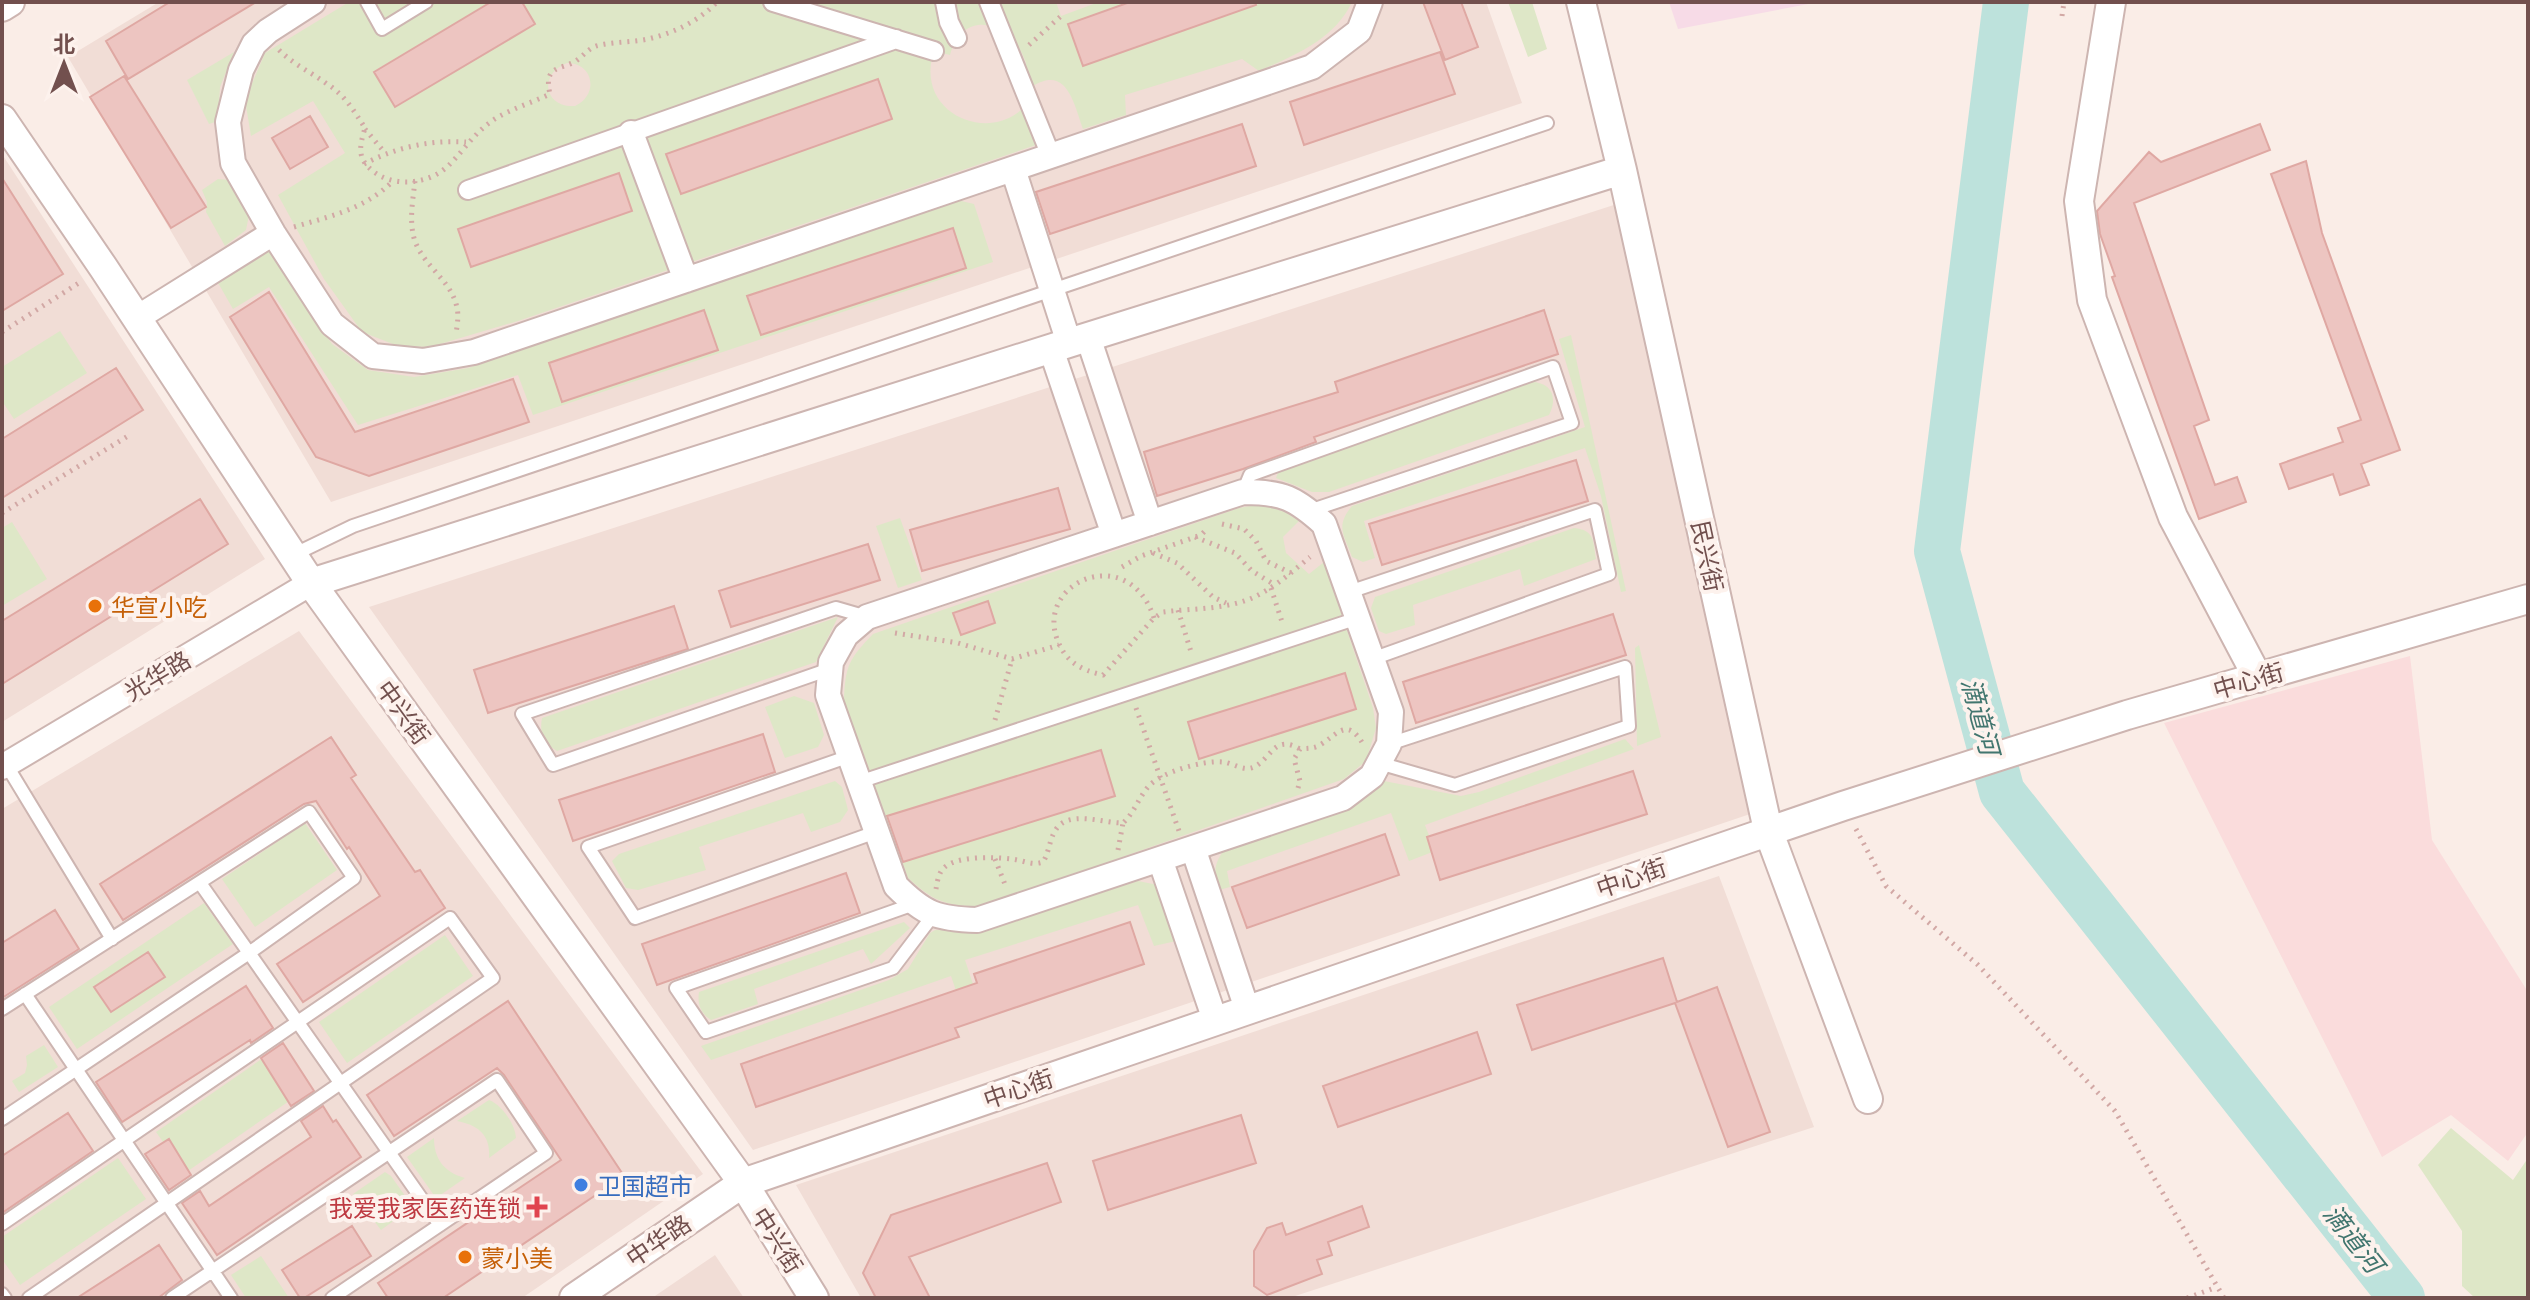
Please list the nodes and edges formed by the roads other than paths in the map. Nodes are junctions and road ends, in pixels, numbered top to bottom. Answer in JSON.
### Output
{"nodes":[{"id":1,"x":10,"y":2,"type":"edge"},
{"id":2,"x":313,"y":2,"type":"edge"},
{"id":3,"x":367,"y":2,"type":"edge"},
{"id":4,"x":426,"y":2,"type":"edge"},
{"id":5,"x":773,"y":2,"type":"edge"},
{"id":6,"x":945,"y":2,"type":"edge"},
{"id":7,"x":989,"y":2,"type":"edge"},
{"id":8,"x":1370,"y":2,"type":"edge"},
{"id":9,"x":1581,"y":2,"type":"edge"},
{"id":10,"x":2111,"y":2,"type":"edge"},
{"id":11,"x":2,"y":7,"type":"edge"},
{"id":12,"x":806,"y":7,"type":"edge"},
{"id":13,"x":957,"y":38,"type":"dead end"},
{"id":14,"x":896,"y":39,"type":"junction"},
{"id":15,"x":934,"y":51,"type":"dead end"},
{"id":16,"x":2,"y":119,"type":"edge"},
{"id":17,"x":1547,"y":123,"type":"dead end"},
{"id":18,"x":631,"y":133,"type":"junction"},
{"id":19,"x":1051,"y":156,"type":"junction"},
{"id":20,"x":1013,"y":169,"type":"junction"},
{"id":21,"x":1622,"y":170,"type":"junction"},
{"id":22,"x":468,"y":190,"type":"dead end"},
{"id":23,"x":273,"y":233,"type":"junction"},
{"id":24,"x":686,"y":280,"type":"junction"},
{"id":25,"x":1052,"y":289,"type":"junction"},
{"id":26,"x":137,"y":318,"type":"junction"},
{"id":27,"x":1069,"y":343,"type":"junction"},
{"id":28,"x":1243,"y":492,"type":"junction"},
{"id":29,"x":1309,"y":511,"type":"junction"},
{"id":30,"x":1150,"y":523,"type":"junction"},
{"id":31,"x":1114,"y":535,"type":"junction"},
{"id":32,"x":293,"y":555,"type":"junction"},
{"id":33,"x":311,"y":583,"type":"junction"},
{"id":34,"x":1349,"y":592,"type":"junction"},
{"id":35,"x":2528,"y":599,"type":"edge"},
{"id":36,"x":867,"y":617,"type":"junction"},
{"id":37,"x":1358,"y":618,"type":"junction"},
{"id":38,"x":1372,"y":659,"type":"junction"},
{"id":39,"x":830,"y":669,"type":"junction"},
{"id":40,"x":2258,"y":678,"type":"junction"},
{"id":41,"x":1384,"y":754,"type":"junction"},
{"id":42,"x":850,"y":756,"type":"junction"},
{"id":43,"x":3,"y":763,"type":"edge"},
{"id":44,"x":859,"y":782,"type":"junction"},
{"id":45,"x":1768,"y":830,"type":"junction"},
{"id":46,"x":876,"y":832,"type":"junction"},
{"id":47,"x":1189,"y":849,"type":"junction"},
{"id":48,"x":1160,"y":859,"type":"junction"},
{"id":49,"x":200,"y":883,"type":"junction"},
{"id":50,"x":924,"y":909,"type":"junction"},
{"id":51,"x":112,"y":939,"type":"junction"},
{"id":52,"x":249,"y":953,"type":"junction"},
{"id":53,"x":25,"y":994,"type":"junction"},
{"id":54,"x":2,"y":1009,"type":"edge"},
{"id":55,"x":1247,"y":1009,"type":"junction"},
{"id":56,"x":1215,"y":1020,"type":"junction"},
{"id":57,"x":298,"y":1022,"type":"junction"},
{"id":58,"x":76,"y":1069,"type":"junction"},
{"id":59,"x":341,"y":1083,"type":"junction"},
{"id":60,"x":1868,"y":1099,"type":"dead end"},
{"id":61,"x":2,"y":1119,"type":"edge"},
{"id":62,"x":124,"y":1141,"type":"junction"},
{"id":63,"x":389,"y":1153,"type":"junction"},
{"id":64,"x":743,"y":1183,"type":"junction"},
{"id":65,"x":167,"y":1203,"type":"junction"},
{"id":66,"x":2,"y":1224,"type":"edge"},
{"id":67,"x":440,"y":1225,"type":"junction"},
{"id":68,"x":213,"y":1271,"type":"junction"},
{"id":69,"x":351,"y":1285,"type":"junction"},
{"id":70,"x":29,"y":1298,"type":"edge"},
{"id":71,"x":172,"y":1298,"type":"edge"},
{"id":72,"x":231,"y":1298,"type":"edge"},
{"id":73,"x":332,"y":1298,"type":"edge"},
{"id":74,"x":360,"y":1298,"type":"edge"},
{"id":75,"x":574,"y":1298,"type":"edge"},
{"id":76,"x":814,"y":1298,"type":"edge"}],
"edges":[{"from":1,"to":11,"type":"street"},
{"from":2,"to":23,"type":"street"},
{"from":3,"to":4,"type":"lane"},
{"from":5,"to":12,"type":"street"},
{"from":6,"to":13,"type":"street"},
{"from":7,"to":19,"type":"street"},
{"from":8,"to":19,"type":"street"},
{"from":9,"to":21,"type":"street","name":"民兴街"},
{"from":10,"to":40,"type":"street"},
{"from":12,"to":14,"type":"street"},
{"from":14,"to":15,"type":"street"},
{"from":14,"to":18,"type":"street"},
{"from":16,"to":26,"type":"street","name":"中兴街"},
{"from":17,"to":25,"type":"lane"},
{"from":18,"to":22,"type":"street"},
{"from":18,"to":24,"type":"street"},
{"from":19,"to":20,"type":"street"},
{"from":20,"to":24,"type":"street"},
{"from":20,"to":25,"type":"street"},
{"from":21,"to":27,"type":"street"},
{"from":21,"to":45,"type":"street","name":"民兴街"},
{"from":23,"to":24,"type":"street"},
{"from":23,"to":26,"type":"street"},
{"from":25,"to":27,"type":"street"},
{"from":25,"to":32,"type":"lane"},
{"from":26,"to":32,"type":"street","name":"中兴街"},
{"from":27,"to":30,"type":"street"},
{"from":27,"to":31,"type":"street"},
{"from":27,"to":33,"type":"street"},
{"from":28,"to":29,"type":"street"},
{"from":28,"to":29,"type":"lane"},
{"from":28,"to":30,"type":"street"},
{"from":29,"to":34,"type":"street"},
{"from":30,"to":31,"type":"street"},
{"from":31,"to":36,"type":"street"},
{"from":32,"to":33,"type":"street","name":"中兴街"},
{"from":33,"to":43,"type":"street","name":"光华路"},
{"from":33,"to":64,"type":"street","name":"中兴街"},
{"from":34,"to":37,"type":"street"},
{"from":34,"to":38,"type":"lane"},
{"from":35,"to":40,"type":"street","name":"中心街"},
{"from":36,"to":39,"type":"street"},
{"from":36,"to":39,"type":"lane"},
{"from":37,"to":38,"type":"street"},
{"from":37,"to":44,"type":"lane"},
{"from":38,"to":41,"type":"street"},
{"from":39,"to":42,"type":"street"},
{"from":40,"to":45,"type":"street","name":"中心街"},
{"from":41,"to":41,"type":"lane"},
{"from":41,"to":47,"type":"street"},
{"from":42,"to":44,"type":"street"},
{"from":42,"to":46,"type":"lane"},
{"from":43,"to":51,"type":"lane"},
{"from":44,"to":46,"type":"street"},
{"from":45,"to":55,"type":"street","name":"中心街"},
{"from":45,"to":60,"type":"street","name":"民兴街"},
{"from":46,"to":50,"type":"street"},
{"from":47,"to":48,"type":"street"},
{"from":47,"to":55,"type":"street"},
{"from":48,"to":50,"type":"street"},
{"from":48,"to":56,"type":"street"},
{"from":49,"to":51,"type":"lane"},
{"from":49,"to":52,"type":"lane"},
{"from":49,"to":52,"type":"lane"},
{"from":50,"to":50,"type":"lane"},
{"from":51,"to":53,"type":"lane"},
{"from":52,"to":57,"type":"lane"},
{"from":52,"to":58,"type":"lane"},
{"from":53,"to":54,"type":"lane"},
{"from":53,"to":58,"type":"lane"},
{"from":55,"to":56,"type":"street","name":"中心街"},
{"from":56,"to":64,"type":"street","name":"中心街"},
{"from":57,"to":59,"type":"lane"},
{"from":57,"to":59,"type":"lane"},
{"from":57,"to":62,"type":"lane"},
{"from":58,"to":61,"type":"lane"},
{"from":58,"to":62,"type":"lane"},
{"from":59,"to":63,"type":"lane"},
{"from":59,"to":65,"type":"lane"},
{"from":62,"to":65,"type":"lane"},
{"from":62,"to":66,"type":"lane"},
{"from":63,"to":67,"type":"lane"},
{"from":63,"to":67,"type":"lane"},
{"from":63,"to":68,"type":"lane"},
{"from":64,"to":75,"type":"street","name":"中华路"},
{"from":64,"to":76,"type":"street","name":"中兴街"},
{"from":65,"to":68,"type":"lane"},
{"from":65,"to":70,"type":"lane"},
{"from":67,"to":69,"type":"lane"},
{"from":68,"to":71,"type":"lane"},
{"from":68,"to":72,"type":"lane"},
{"from":69,"to":73,"type":"lane"},
{"from":69,"to":74,"type":"lane"}]}
